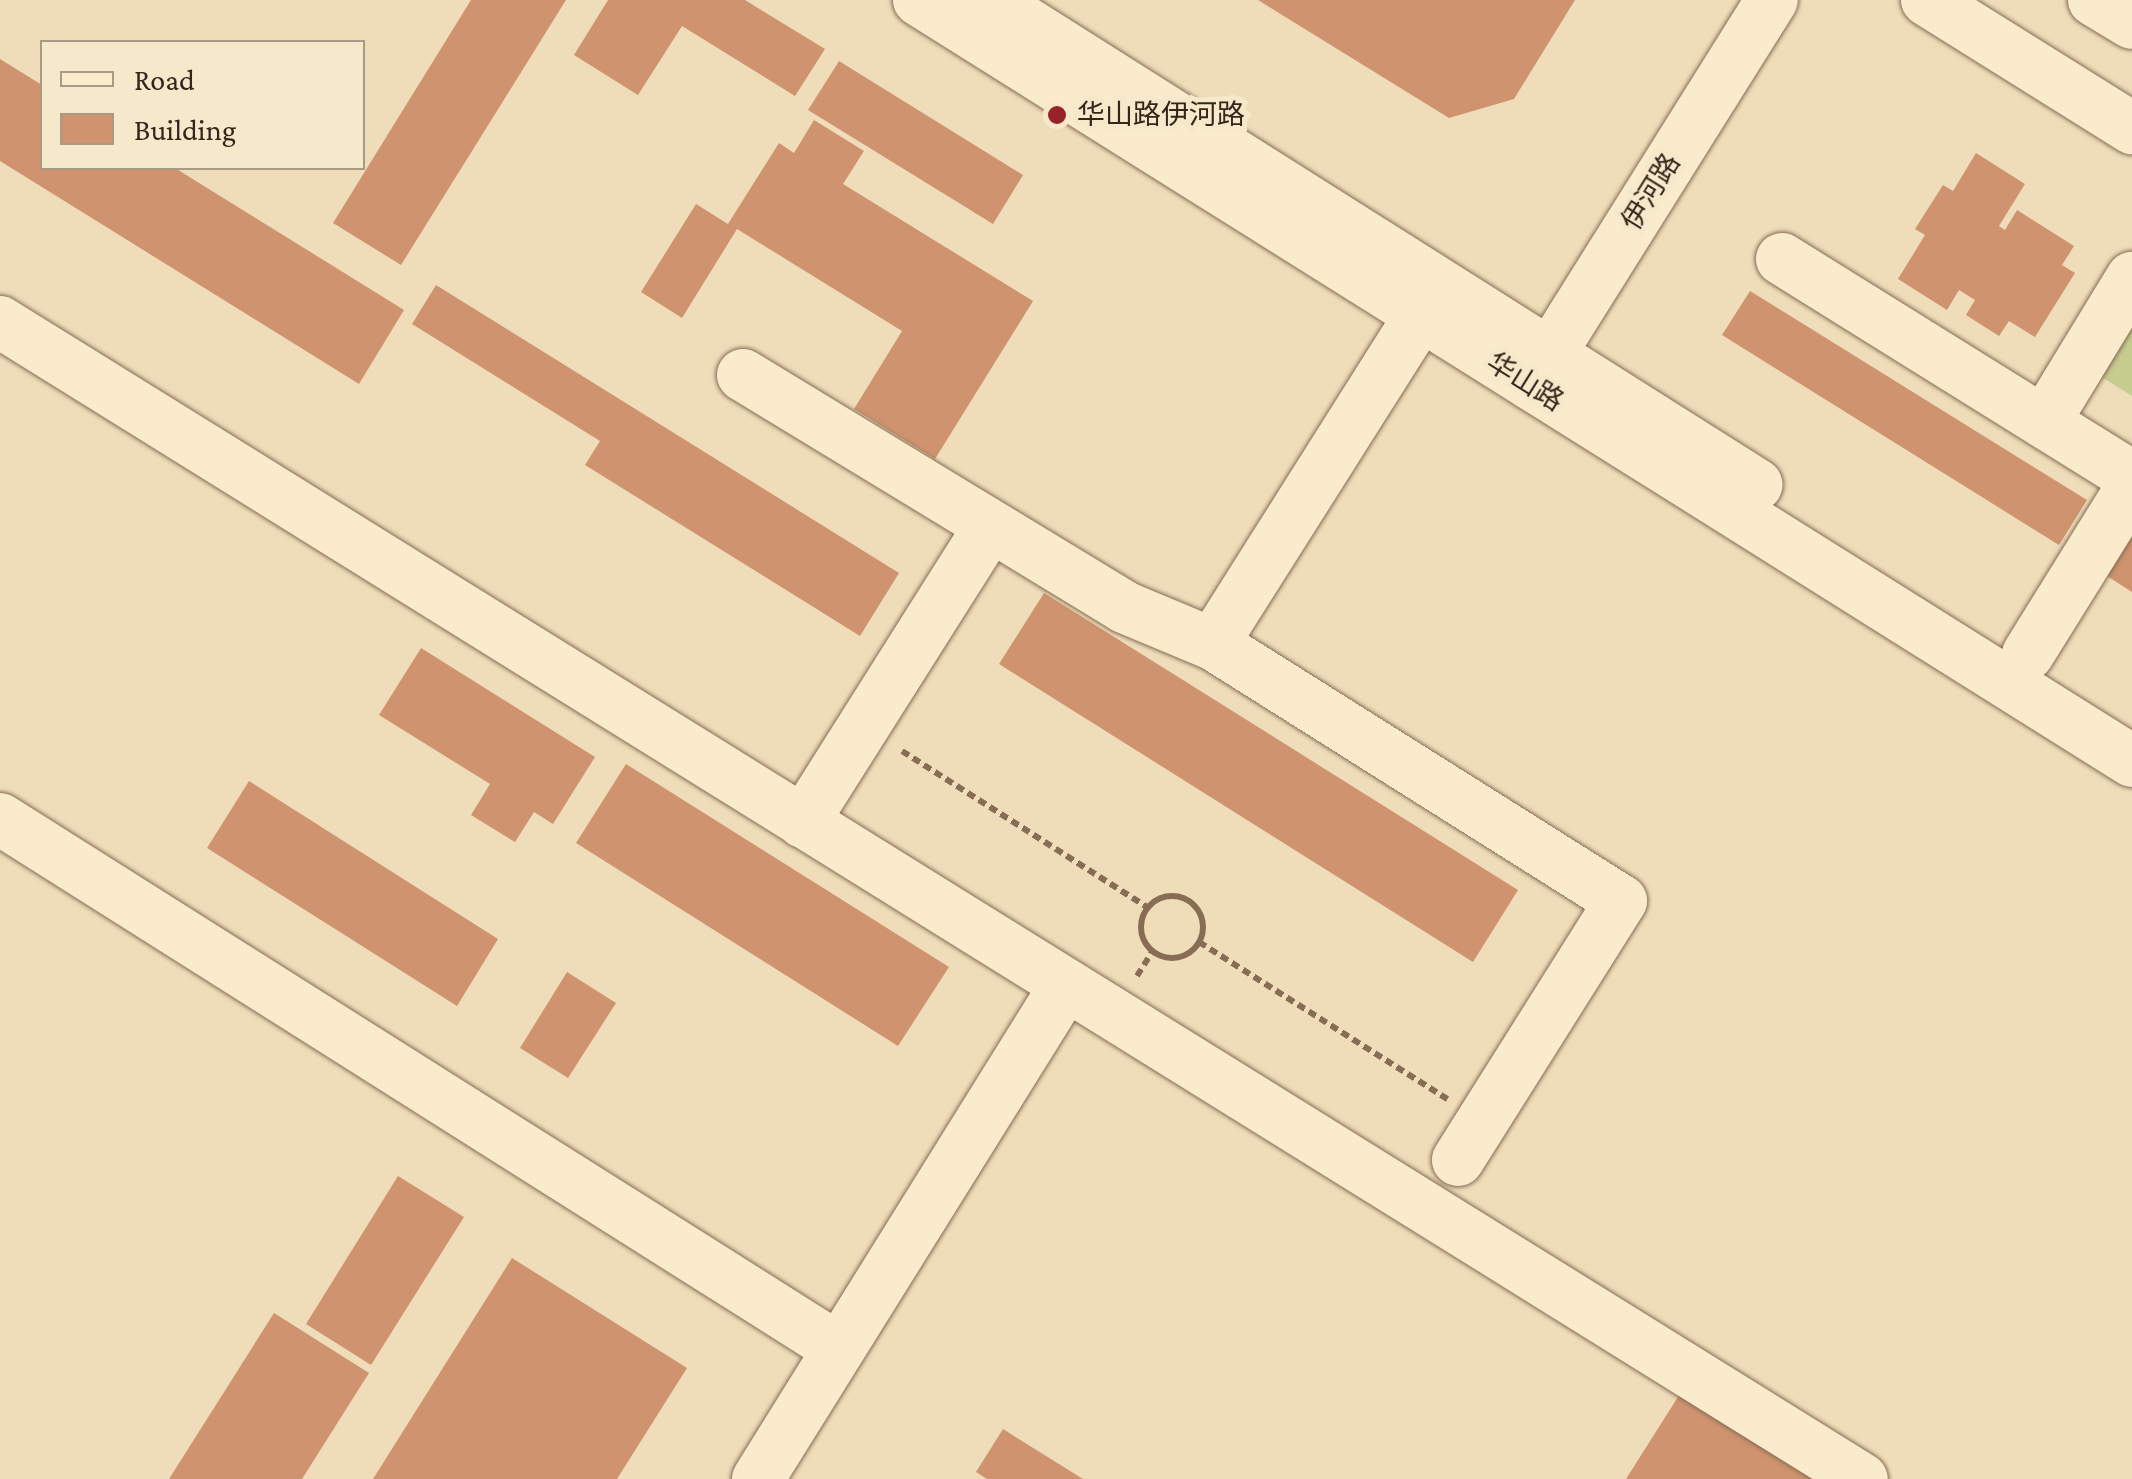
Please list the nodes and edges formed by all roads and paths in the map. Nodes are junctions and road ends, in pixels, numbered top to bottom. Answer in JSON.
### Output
{"nodes":[{"id":1,"x":919,"y":0,"type":"edge"},
{"id":2,"x":990,"y":0,"type":"edge"},
{"id":3,"x":1772,"y":0,"type":"edge"},
{"id":4,"x":1927,"y":0,"type":"edge"},
{"id":5,"x":2094,"y":0,"type":"edge"},
{"id":6,"x":2132,"y":24,"type":"edge"},
{"id":7,"x":2132,"y":128,"type":"edge"},
{"id":8,"x":1782,"y":259,"type":"dead end"},
{"id":9,"x":2132,"y":278,"type":"edge"},
{"id":10,"x":1420,"y":316,"type":"junction"},
{"id":11,"x":0,"y":322,"type":"edge"},
{"id":12,"x":1540,"y":369,"type":"junction"},
{"id":13,"x":743,"y":375,"type":"dead end"},
{"id":14,"x":2044,"y":422,"type":"junction"},
{"id":15,"x":2132,"y":477,"type":"edge"},
{"id":16,"x":2132,"y":487,"type":"edge"},
{"id":17,"x":990,"y":526,"type":"junction"},
{"id":18,"x":1213,"y":644,"type":"junction"},
{"id":19,"x":2028,"y":654,"type":"junction"},
{"id":20,"x":2132,"y":718,"type":"edge"},
{"id":21,"x":863,"y":726,"type":"junction"},
{"id":22,"x":2132,"y":761,"type":"edge"},
{"id":23,"x":0,"y":819,"type":"edge"},
{"id":24,"x":803,"y":822,"type":"junction"},
{"id":25,"x":1148,"y":908,"type":"junction"},
{"id":26,"x":1199,"y":942,"type":"junction"},
{"id":27,"x":1066,"y":986,"type":"junction"},
{"id":28,"x":1470,"y":1140,"type":"joint"},
{"id":29,"x":839,"y":1349,"type":"junction"},
{"id":30,"x":758,"y":1479,"type":"edge"},
{"id":31,"x":1862,"y":1479,"type":"edge"}],
"edges":[{"from":1,"to":10,"type":"street","name":"华山路"},
{"from":2,"to":12,"type":"street","name":"华山路"},
{"from":3,"to":12,"type":"street","name":"伊河路"},
{"from":4,"to":7,"type":"street"},
{"from":5,"to":6,"type":"street"},
{"from":8,"to":14,"type":"street"},
{"from":9,"to":14,"type":"street"},
{"from":10,"to":12,"type":"street","name":"华山路"},
{"from":10,"to":18,"type":"street"},
{"from":11,"to":24,"type":"street"},
{"from":12,"to":19,"type":"street","name":"华山路"},
{"from":12,"to":22,"type":"street","name":"华山路"},
{"from":13,"to":17,"type":"street"},
{"from":14,"to":15,"type":"street"},
{"from":16,"to":19,"type":"street"},
{"from":17,"to":18,"type":"street"},
{"from":17,"to":21,"type":"street"},
{"from":18,"to":28,"type":"street"},
{"from":19,"to":20,"type":"street","name":"华山路"},
{"from":21,"to":24,"type":"street"},
{"from":21,"to":25,"type":"path"},
{"from":23,"to":29,"type":"street"},
{"from":24,"to":27,"type":"street"},
{"from":25,"to":26,"type":"path"},
{"from":25,"to":26,"type":"path"},
{"from":26,"to":28,"type":"path"},
{"from":27,"to":29,"type":"street"},
{"from":27,"to":31,"type":"street"},
{"from":29,"to":30,"type":"street"}]}
